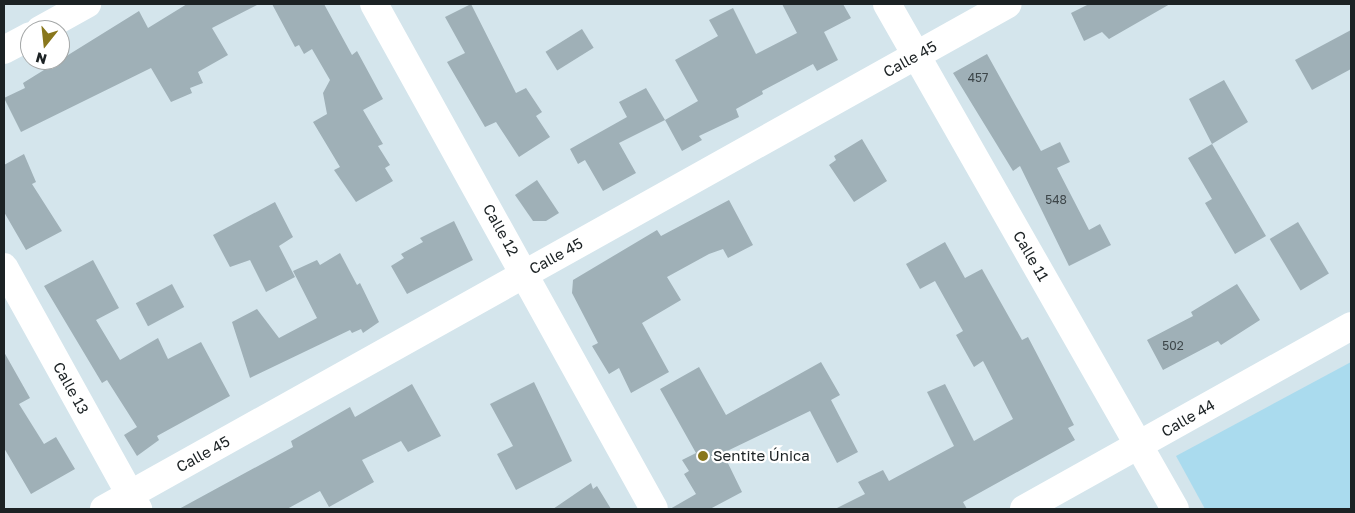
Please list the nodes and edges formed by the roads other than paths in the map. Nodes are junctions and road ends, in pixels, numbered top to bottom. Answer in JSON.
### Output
{"nodes":[{"id":1,"x":87,"y":4,"type":"edge"},
{"id":2,"x":374,"y":4,"type":"edge"},
{"id":3,"x":887,"y":4,"type":"edge"},
{"id":4,"x":1008,"y":4,"type":"edge"},
{"id":5,"x":58,"y":20,"type":"edge"},
{"id":6,"x":20,"y":41,"type":"edge"},
{"id":7,"x":4,"y":50,"type":"edge"},
{"id":8,"x":916,"y":55,"type":"junction"},
{"id":9,"x":4,"y":267,"type":"edge"},
{"id":10,"x":525,"y":273,"type":"junction"},
{"id":11,"x":1351,"y":326,"type":"edge"},
{"id":12,"x":1139,"y":446,"type":"junction"},
{"id":13,"x":134,"y":502,"type":"edge"},
{"id":14,"x":104,"y":509,"type":"edge"},
{"id":15,"x":654,"y":509,"type":"edge"},
{"id":16,"x":1024,"y":509,"type":"edge"},
{"id":17,"x":1175,"y":509,"type":"edge"}],
"edges":[{"from":1,"to":5,"type":"street"},
{"from":2,"to":10,"type":"street","name":"Calle 12"},
{"from":3,"to":8,"type":"street","name":"Calle 11"},
{"from":4,"to":8,"type":"street","name":"Calle 45"},
{"from":6,"to":7,"type":"street"},
{"from":8,"to":10,"type":"street","name":"Calle 45"},
{"from":8,"to":12,"type":"street","name":"Calle 11"},
{"from":9,"to":13,"type":"street","name":"Calle 13"},
{"from":10,"to":13,"type":"street","name":"Calle 45"},
{"from":10,"to":15,"type":"street","name":"Calle 12"},
{"from":11,"to":12,"type":"street","name":"Calle 44"},
{"from":12,"to":16,"type":"street","name":"Calle 44"},
{"from":12,"to":17,"type":"street","name":"Calle 11"},
{"from":13,"to":14,"type":"street","name":"Calle 45"}]}
